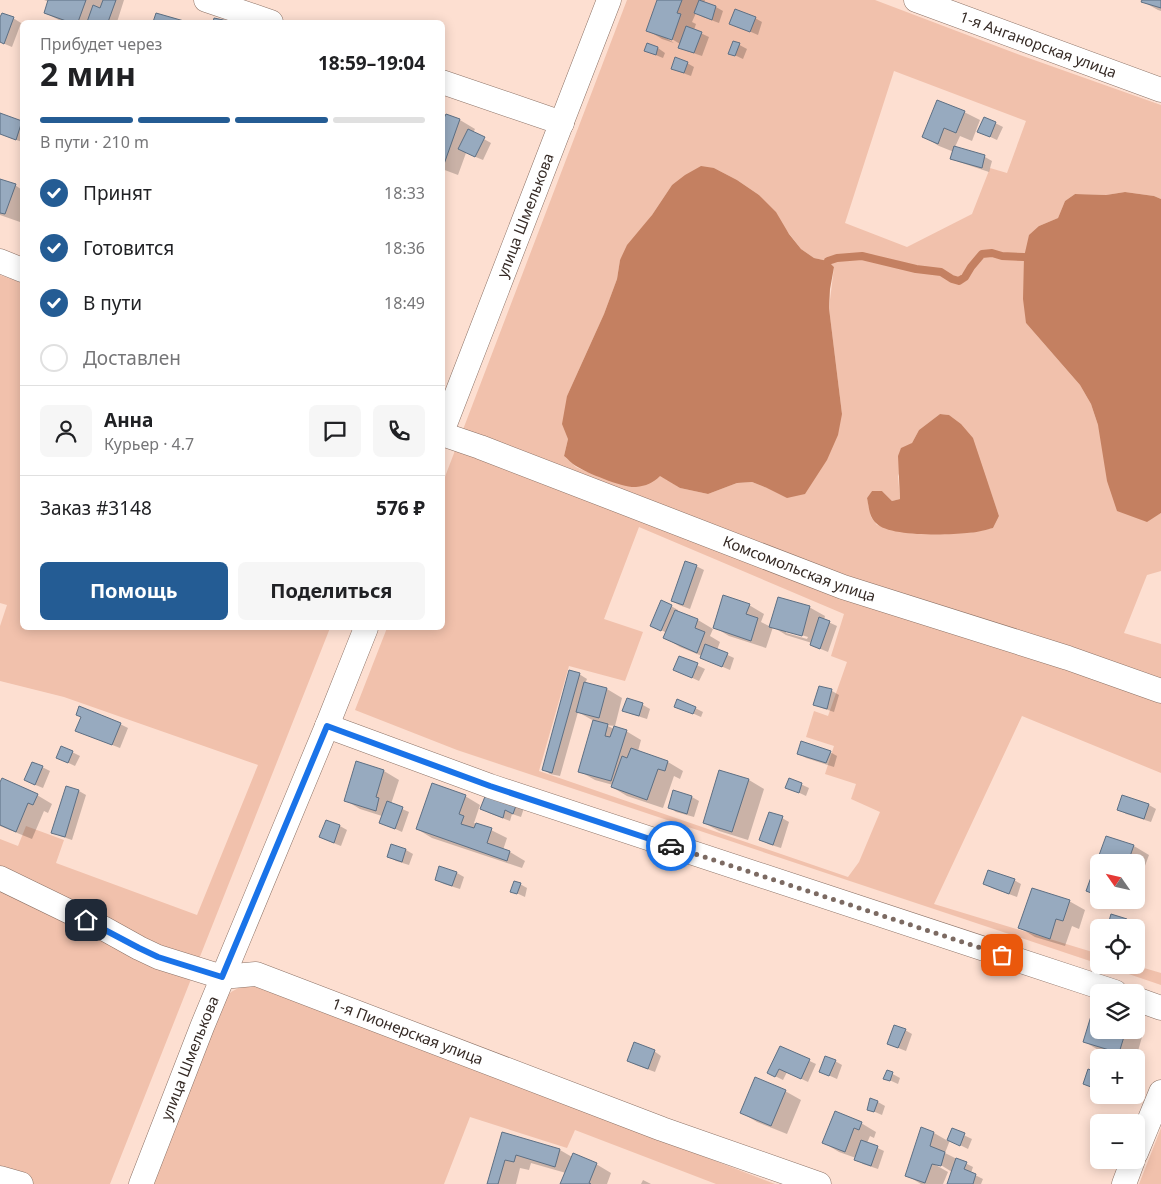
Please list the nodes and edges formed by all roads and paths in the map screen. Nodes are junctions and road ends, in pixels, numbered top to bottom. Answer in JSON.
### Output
{"nodes":[{"id":1,"x":206,"y":0,"type":"edge"},
{"id":2,"x":609,"y":0,"type":"edge"},
{"id":3,"x":916,"y":0,"type":"edge"},
{"id":4,"x":265,"y":20,"type":"edge"},
{"id":5,"x":445,"y":83,"type":"edge"},
{"id":6,"x":1161,"y":90,"type":"edge"},
{"id":7,"x":562,"y":123,"type":"junction"},
{"id":8,"x":0,"y":261,"type":"edge"},
{"id":9,"x":20,"y":269,"type":"edge"},
{"id":10,"x":445,"y":425,"type":"edge"},
{"id":11,"x":445,"y":434,"type":"edge"},
{"id":12,"x":365,"y":630,"type":"edge"},
{"id":13,"x":1161,"y":691,"type":"edge"},
{"id":14,"x":327,"y":726,"type":"junction"},
{"id":15,"x":0,"y":878,"type":"edge"},
{"id":16,"x":222,"y":977,"type":"junction"},
{"id":17,"x":1091,"y":984,"type":"edge"},
{"id":18,"x":1145,"y":1002,"type":"edge"},
{"id":19,"x":1161,"y":1008,"type":"edge"},
{"id":20,"x":1161,"y":1092,"type":"edge"},
{"id":21,"x":1145,"y":1131,"type":"edge"},
{"id":22,"x":1130,"y":1169,"type":"edge"},
{"id":23,"x":0,"y":1178,"type":"edge"},
{"id":24,"x":21,"y":1184,"type":"edge"},
{"id":25,"x":141,"y":1184,"type":"edge"},
{"id":26,"x":819,"y":1184,"type":"edge"},
{"id":27,"x":1124,"y":1184,"type":"edge"}],
"edges":[{"from":1,"to":4,"type":"street"},
{"from":2,"to":7,"type":"street","name":"улица Шмелькова"},
{"from":3,"to":6,"type":"street","name":"1-я Анганорская улица"},
{"from":5,"to":7,"type":"street"},
{"from":7,"to":10,"type":"street","name":"улица Шмелькова"},
{"from":8,"to":9,"type":"street"},
{"from":11,"to":13,"type":"street","name":"Комсомольская улица"},
{"from":12,"to":14,"type":"street","name":"улица Шмелькова"},
{"from":14,"to":16,"type":"street","name":"улица Шмелькова"},
{"from":14,"to":17,"type":"street"},
{"from":15,"to":16,"type":"street","name":"1-я Пионерская улица"},
{"from":16,"to":25,"type":"street","name":"улица Шмелькова"},
{"from":16,"to":26,"type":"street","name":"1-я Пионерская улица"},
{"from":18,"to":19,"type":"street"},
{"from":20,"to":21,"type":"street"},
{"from":22,"to":27,"type":"street"},
{"from":23,"to":24,"type":"street"}]}
